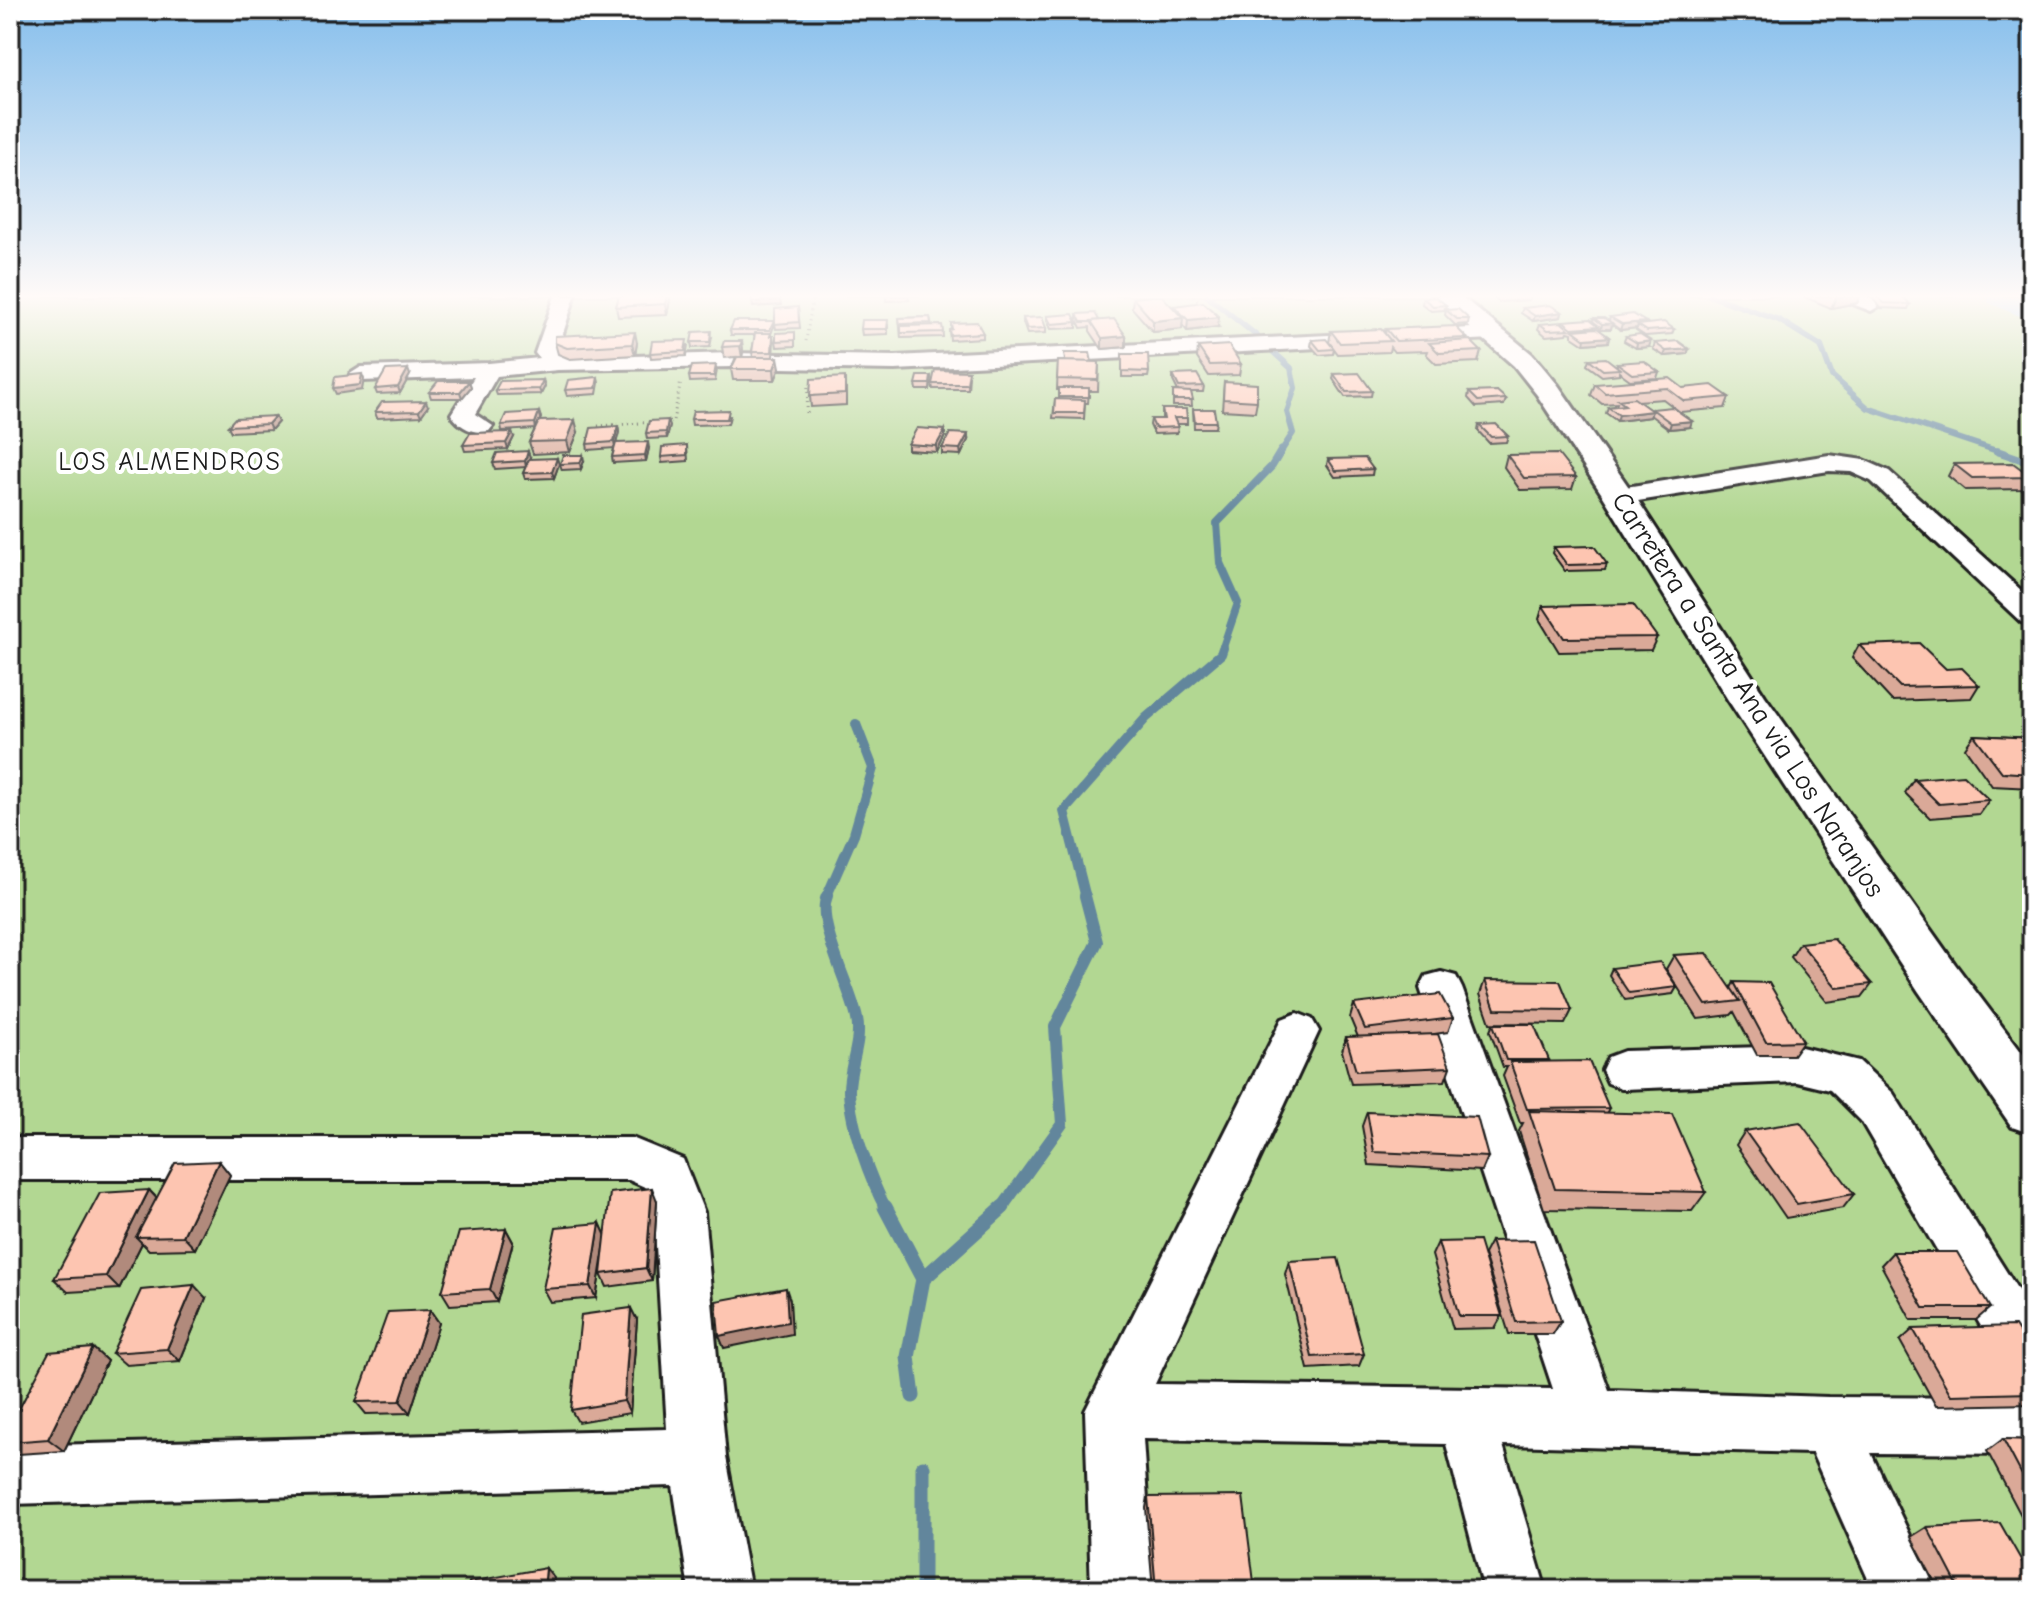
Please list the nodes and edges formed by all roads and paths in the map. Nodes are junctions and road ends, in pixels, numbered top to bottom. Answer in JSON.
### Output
{"nodes":[{"id":1,"x":489,"y":370,"type":"edge"},
{"id":2,"x":468,"y":371,"type":"edge"},
{"id":3,"x":682,"y":371,"type":"edge"},
{"id":4,"x":1532,"y":371,"type":"edge"},
{"id":5,"x":361,"y":374,"type":"edge"},
{"id":6,"x":481,"y":426,"type":"dead end"},
{"id":7,"x":598,"y":426,"type":"edge"},
{"id":8,"x":1619,"y":496,"type":"junction"},
{"id":9,"x":2032,"y":616,"type":"edge"},
{"id":10,"x":1441,"y":988,"type":"dead end"},
{"id":11,"x":1297,"y":1031,"type":"dead end"},
{"id":12,"x":1624,"y":1070,"type":"dead end"},
{"id":13,"x":2032,"y":1110,"type":"edge"},
{"id":14,"x":10,"y":1159,"type":"edge"},
{"id":15,"x":2032,"y":1362,"type":"edge"},
{"id":16,"x":1113,"y":1411,"type":"junction"},
{"id":17,"x":1467,"y":1418,"type":"junction"},
{"id":18,"x":1591,"y":1418,"type":"junction"},
{"id":19,"x":1828,"y":1425,"type":"junction"},
{"id":20,"x":2032,"y":1426,"type":"edge"},
{"id":21,"x":697,"y":1457,"type":"junction"},
{"id":22,"x":10,"y":1475,"type":"edge"},
{"id":23,"x":720,"y":1590,"type":"edge"},
{"id":24,"x":1122,"y":1590,"type":"edge"},
{"id":25,"x":1515,"y":1590,"type":"edge"},
{"id":26,"x":1905,"y":1590,"type":"edge"}],
"edges":[{"from":1,"to":6,"type":"street"},
{"from":2,"to":5,"type":"street"},
{"from":3,"to":7,"type":"path"},
{"from":4,"to":8,"type":"main road","name":"Carretera a Santa Ana via Los Naranjos"},
{"from":8,"to":9,"type":"street"},
{"from":8,"to":13,"type":"main road","name":"Carretera a Santa Ana via Los Naranjos"},
{"from":10,"to":18,"type":"street"},
{"from":11,"to":16,"type":"street"},
{"from":12,"to":15,"type":"street"},
{"from":14,"to":21,"type":"street"},
{"from":16,"to":17,"type":"street"},
{"from":16,"to":24,"type":"street"},
{"from":17,"to":18,"type":"street"},
{"from":17,"to":25,"type":"street"},
{"from":18,"to":19,"type":"street"},
{"from":19,"to":20,"type":"street"},
{"from":19,"to":26,"type":"street"},
{"from":21,"to":22,"type":"street"},
{"from":21,"to":23,"type":"street"}]}
